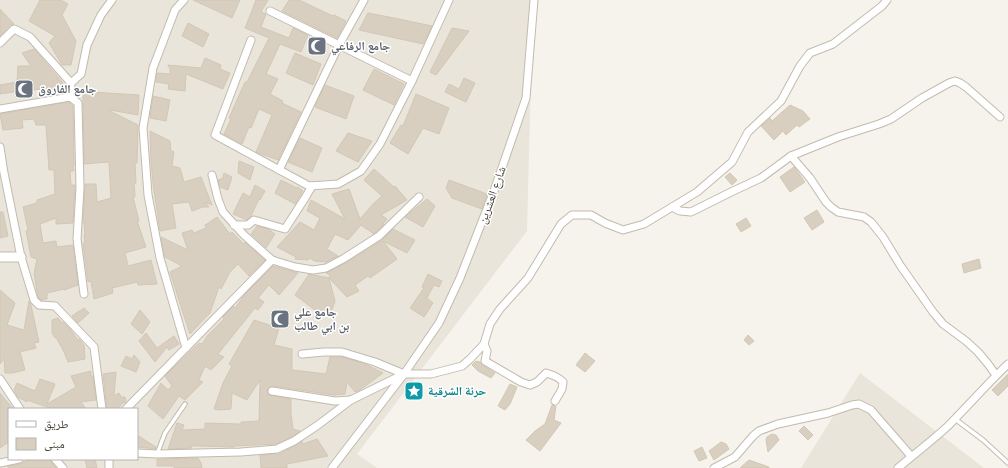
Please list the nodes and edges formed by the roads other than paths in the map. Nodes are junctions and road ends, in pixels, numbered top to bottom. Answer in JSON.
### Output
{"nodes":[{"id":1,"x":112,"y":0,"type":"edge"},
{"id":2,"x":184,"y":0,"type":"edge"},
{"id":3,"x":364,"y":0,"type":"edge"},
{"id":4,"x":449,"y":0,"type":"edge"},
{"id":5,"x":534,"y":0,"type":"edge"},
{"id":6,"x":887,"y":0,"type":"edge"},
{"id":7,"x":270,"y":11,"type":"dead end"},
{"id":8,"x":251,"y":40,"type":"dead end"},
{"id":9,"x":0,"y":43,"type":"edge"},
{"id":10,"x":340,"y":45,"type":"junction"},
{"id":11,"x":412,"y":81,"type":"junction"},
{"id":12,"x":70,"y":83,"type":"junction"},
{"id":13,"x":70,"y":96,"type":"junction"},
{"id":14,"x":0,"y":109,"type":"edge"},
{"id":15,"x":1000,"y":117,"type":"dead end"},
{"id":16,"x":0,"y":147,"type":"edge"},
{"id":17,"x":792,"y":156,"type":"junction"},
{"id":18,"x":279,"y":170,"type":"junction"},
{"id":19,"x":2,"y":173,"type":"edge"},
{"id":20,"x":212,"y":175,"type":"dead end"},
{"id":21,"x":312,"y":186,"type":"junction"},
{"id":22,"x":419,"y":197,"type":"dead end"},
{"id":23,"x":672,"y":207,"type":"junction"},
{"id":24,"x":234,"y":225,"type":"junction"},
{"id":25,"x":0,"y":257,"type":"edge"},
{"id":26,"x":21,"y":257,"type":"junction"},
{"id":27,"x":272,"y":260,"type":"junction"},
{"id":28,"x":84,"y":294,"type":"dead end"},
{"id":29,"x":484,"y":344,"type":"junction"},
{"id":30,"x":186,"y":348,"type":"junction"},
{"id":31,"x":302,"y":354,"type":"dead end"},
{"id":32,"x":1008,"y":364,"type":"edge"},
{"id":33,"x":404,"y":374,"type":"junction"},
{"id":34,"x":996,"y":375,"type":"junction"},
{"id":35,"x":0,"y":379,"type":"edge"},
{"id":36,"x":272,"y":391,"type":"dead end"},
{"id":37,"x":351,"y":400,"type":"junction"},
{"id":38,"x":555,"y":401,"type":"dead end"},
{"id":39,"x":185,"y":404,"type":"dead end"},
{"id":40,"x":19,"y":408,"type":"edge"},
{"id":41,"x":102,"y":408,"type":"edge"},
{"id":42,"x":127,"y":408,"type":"edge"},
{"id":43,"x":954,"y":419,"type":"junction"},
{"id":44,"x":138,"y":453,"type":"edge"},
{"id":45,"x":157,"y":454,"type":"junction"},
{"id":46,"x":911,"y":456,"type":"junction"},
{"id":47,"x":14,"y":460,"type":"edge"},
{"id":48,"x":55,"y":460,"type":"edge"},
{"id":49,"x":0,"y":463,"type":"edge"},
{"id":50,"x":1008,"y":463,"type":"edge"},
{"id":51,"x":63,"y":468,"type":"edge"},
{"id":52,"x":332,"y":468,"type":"edge"},
{"id":53,"x":714,"y":468,"type":"edge"},
{"id":54,"x":898,"y":468,"type":"edge"}],
"edges":[{"from":1,"to":12,"type":"street"},
{"from":2,"to":30,"type":"street"},
{"from":3,"to":10,"type":"street"},
{"from":4,"to":11,"type":"street"},
{"from":5,"to":33,"type":"street","name":"شارع العشرين"},
{"from":6,"to":23,"type":"street"},
{"from":7,"to":10,"type":"street"},
{"from":8,"to":18,"type":"street"},
{"from":9,"to":12,"type":"street"},
{"from":10,"to":11,"type":"street"},
{"from":10,"to":18,"type":"street"},
{"from":11,"to":21,"type":"street"},
{"from":12,"to":13,"type":"street"},
{"from":13,"to":14,"type":"street"},
{"from":13,"to":28,"type":"street"},
{"from":15,"to":17,"type":"street"},
{"from":16,"to":19,"type":"street"},
{"from":17,"to":23,"type":"street"},
{"from":17,"to":34,"type":"street"},
{"from":18,"to":21,"type":"street"},
{"from":19,"to":26,"type":"street"},
{"from":20,"to":24,"type":"street"},
{"from":21,"to":24,"type":"street"},
{"from":22,"to":27,"type":"street"},
{"from":23,"to":29,"type":"street"},
{"from":24,"to":27,"type":"street"},
{"from":25,"to":26,"type":"street"},
{"from":26,"to":41,"type":"street"},
{"from":27,"to":30,"type":"street"},
{"from":29,"to":33,"type":"street"},
{"from":29,"to":38,"type":"street"},
{"from":30,"to":42,"type":"street"},
{"from":31,"to":33,"type":"street"},
{"from":32,"to":34,"type":"street"},
{"from":33,"to":37,"type":"street"},
{"from":33,"to":52,"type":"street","name":"شارع العشرين"},
{"from":34,"to":43,"type":"street"},
{"from":35,"to":40,"type":"street"},
{"from":36,"to":37,"type":"street"},
{"from":37,"to":45,"type":"street"},
{"from":39,"to":45,"type":"lane"},
{"from":43,"to":46,"type":"street"},
{"from":43,"to":50,"type":"lane"},
{"from":44,"to":45,"type":"street"},
{"from":46,"to":53,"type":"street"},
{"from":46,"to":54,"type":"street"},
{"from":47,"to":49,"type":"street"},
{"from":48,"to":51,"type":"street"}]}
